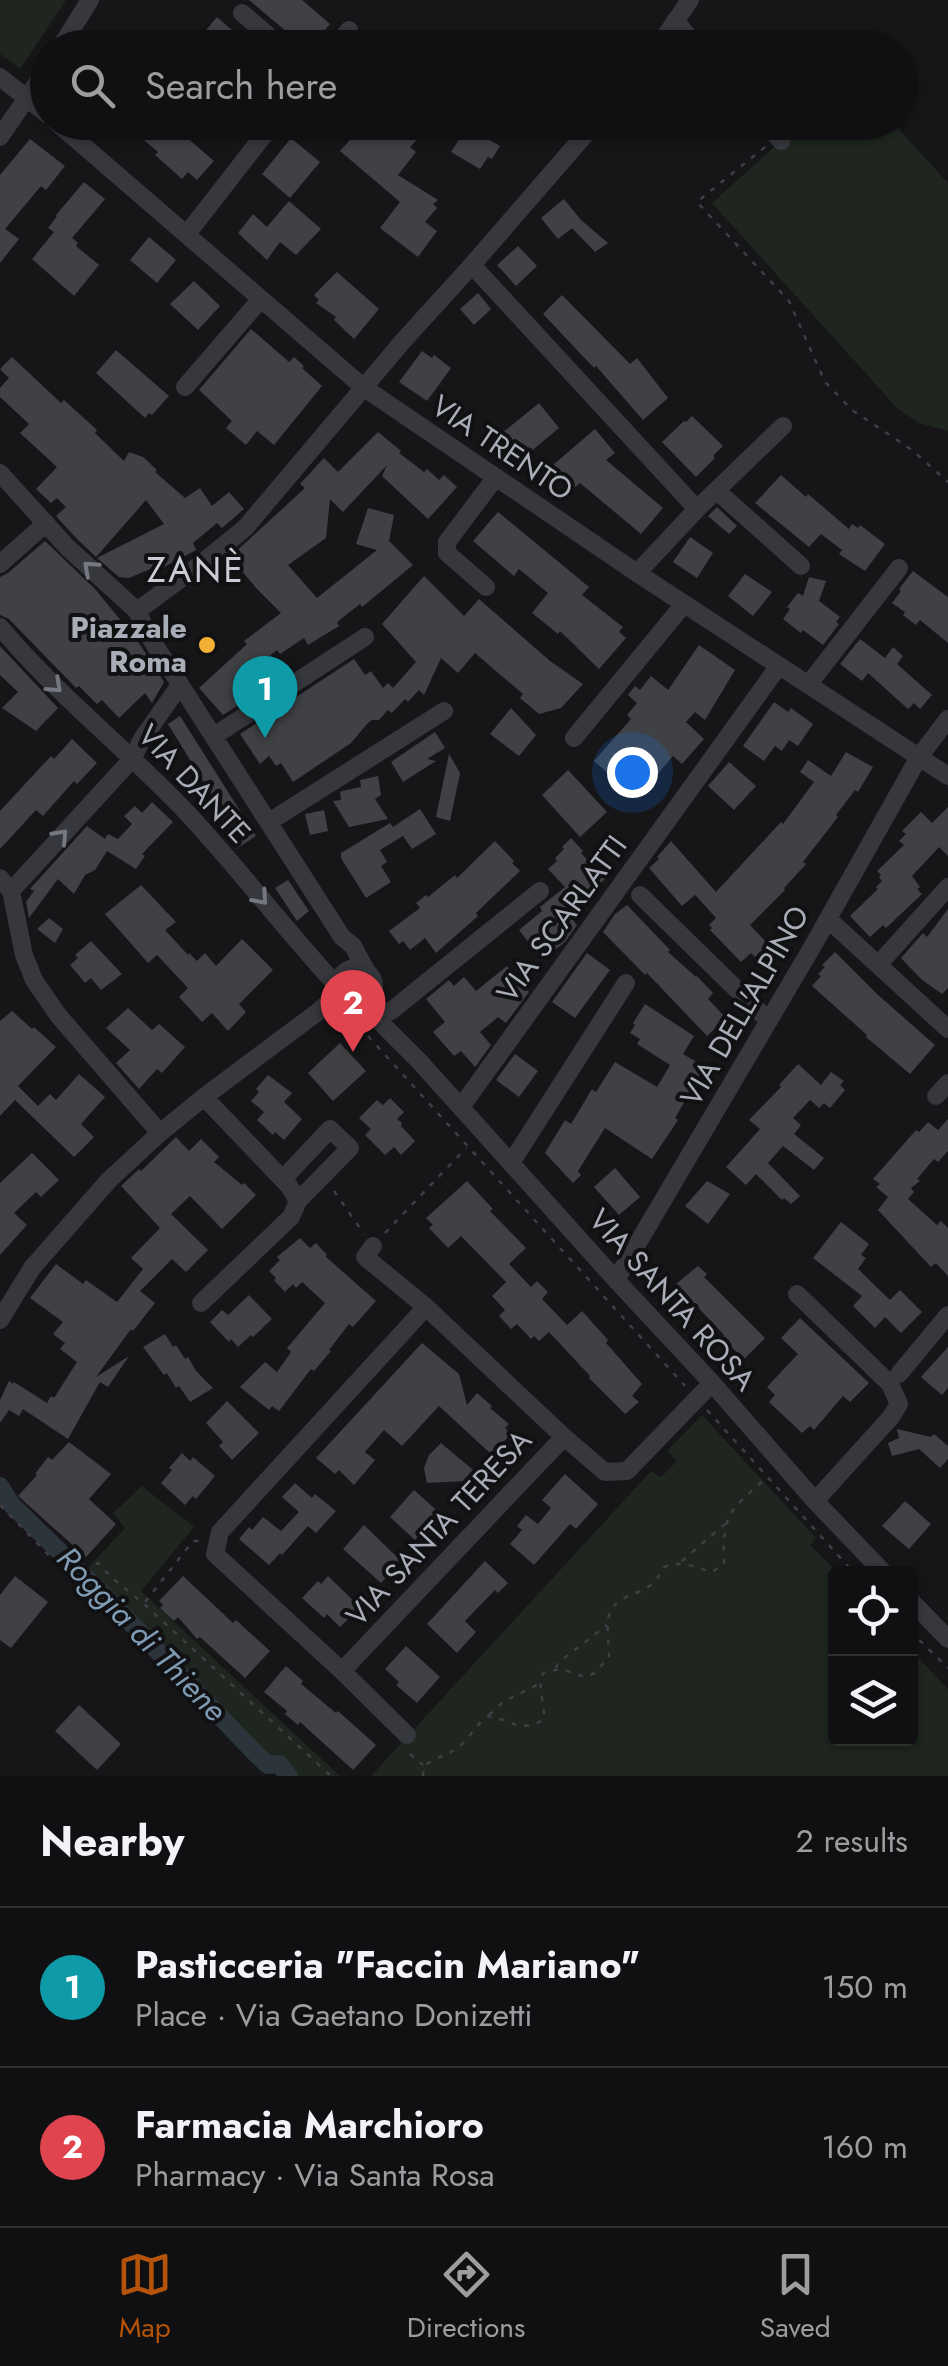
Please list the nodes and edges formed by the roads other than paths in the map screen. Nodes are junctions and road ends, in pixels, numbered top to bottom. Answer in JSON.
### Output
{"nodes":[{"id":1,"x":90,"y":0,"type":"edge"},
{"id":2,"x":690,"y":0,"type":"edge"},
{"id":3,"x":242,"y":13,"type":"dead end"},
{"id":4,"x":675,"y":21,"type":"junction"},
{"id":5,"x":71,"y":30,"type":"edge"},
{"id":6,"x":262,"y":30,"type":"edge"},
{"id":7,"x":669,"y":30,"type":"edge"},
{"id":8,"x":683,"y":30,"type":"edge"},
{"id":9,"x":0,"y":77,"type":"edge"},
{"id":10,"x":30,"y":95,"type":"edge"},
{"id":11,"x":28,"y":98,"type":"junction"},
{"id":12,"x":0,"y":137,"type":"edge"},
{"id":13,"x":77,"y":140,"type":"edge"},
{"id":14,"x":260,"y":140,"type":"edge"},
{"id":15,"x":580,"y":140,"type":"edge"},
{"id":16,"x":187,"y":234,"type":"junction"},
{"id":17,"x":472,"y":265,"type":"junction"},
{"id":18,"x":262,"y":300,"type":"junction"},
{"id":19,"x":185,"y":387,"type":"dead end"},
{"id":20,"x":363,"y":387,"type":"junction"},
{"id":21,"x":783,"y":426,"type":"dead end"},
{"id":22,"x":0,"y":473,"type":"edge"},
{"id":23,"x":496,"y":477,"type":"junction"},
{"id":24,"x":717,"y":491,"type":"junction"},
{"id":25,"x":697,"y":509,"type":"junction"},
{"id":26,"x":46,"y":523,"type":"junction"},
{"id":27,"x":0,"y":564,"type":"edge"},
{"id":28,"x":800,"y":566,"type":"dead end"},
{"id":29,"x":900,"y":568,"type":"dead end"},
{"id":30,"x":637,"y":573,"type":"junction"},
{"id":31,"x":486,"y":587,"type":"dead end"},
{"id":32,"x":684,"y":604,"type":"junction"},
{"id":33,"x":137,"y":610,"type":"junction"},
{"id":34,"x":0,"y":627,"type":"edge"},
{"id":35,"x":365,"y":638,"type":"dead end"},
{"id":36,"x":778,"y":666,"type":"junction"},
{"id":37,"x":180,"y":685,"type":"junction"},
{"id":38,"x":808,"y":685,"type":"junction"},
{"id":39,"x":444,"y":711,"type":"dead end"},
{"id":40,"x":948,"y":719,"type":"edge"},
{"id":41,"x":214,"y":736,"type":"junction"},
{"id":42,"x":574,"y":738,"type":"dead end"},
{"id":43,"x":919,"y":757,"type":"junction"},
{"id":44,"x":133,"y":758,"type":"junction"},
{"id":45,"x":948,"y":776,"type":"edge"},
{"id":46,"x":269,"y":822,"type":"junction"},
{"id":47,"x":6,"y":884,"type":"edge"},
{"id":48,"x":948,"y":887,"type":"edge"},
{"id":49,"x":540,"y":892,"type":"dead end"},
{"id":50,"x":640,"y":896,"type":"dead end"},
{"id":51,"x":828,"y":919,"type":"junction"},
{"id":52,"x":342,"y":937,"type":"junction"},
{"id":53,"x":878,"y":965,"type":"junction"},
{"id":54,"x":371,"y":978,"type":"junction"},
{"id":55,"x":626,"y":983,"type":"dead end"},
{"id":56,"x":345,"y":992,"type":"junction"},
{"id":57,"x":392,"y":1011,"type":"junction"},
{"id":58,"x":769,"y":1021,"type":"junction"},
{"id":59,"x":948,"y":1029,"type":"edge"},
{"id":60,"x":420,"y":1062,"type":"junction"},
{"id":61,"x":204,"y":1098,"type":"junction"},
{"id":62,"x":461,"y":1107,"type":"junction"},
{"id":63,"x":160,"y":1133,"type":"junction"},
{"id":64,"x":512,"y":1163,"type":"junction"},
{"id":65,"x":283,"y":1179,"type":"junction"},
{"id":66,"x":298,"y":1202,"type":"junction"},
{"id":67,"x":372,"y":1246,"type":"road end"},
{"id":68,"x":616,"y":1280,"type":"junction"},
{"id":69,"x":6,"y":1291,"type":"edge"},
{"id":70,"x":798,"y":1294,"type":"dead end"},
{"id":71,"x":201,"y":1303,"type":"dead end"},
{"id":72,"x":426,"y":1307,"type":"junction"},
{"id":73,"x":948,"y":1315,"type":"edge"},
{"id":74,"x":0,"y":1320,"type":"edge"},
{"id":75,"x":899,"y":1374,"type":"dead end"},
{"id":76,"x":712,"y":1383,"type":"junction"},
{"id":77,"x":564,"y":1437,"type":"junction"},
{"id":78,"x":815,"y":1501,"type":"junction"},
{"id":79,"x":877,"y":1566,"type":"edge"},
{"id":80,"x":918,"y":1608,"type":"edge"},
{"id":81,"x":948,"y":1639,"type":"edge"},
{"id":82,"x":342,"y":1671,"type":"junction"},
{"id":83,"x":407,"y":1735,"type":"dead end"}],
"edges":[{"from":1,"to":5,"type":"street"},
{"from":2,"to":4,"type":"street"},
{"from":3,"to":6,"type":"street"},
{"from":4,"to":7,"type":"street"},
{"from":4,"to":8,"type":"street"},
{"from":9,"to":11,"type":"street"},
{"from":10,"to":11,"type":"street"},
{"from":11,"to":12,"type":"street"},
{"from":13,"to":16,"type":"street","name":"VIA TRENTO"},
{"from":14,"to":16,"type":"street"},
{"from":15,"to":17,"type":"street"},
{"from":16,"to":18,"type":"street","name":"VIA TRENTO"},
{"from":17,"to":20,"type":"street"},
{"from":17,"to":25,"type":"street"},
{"from":18,"to":19,"type":"street"},
{"from":18,"to":20,"type":"street","name":"VIA TRENTO"},
{"from":20,"to":23,"type":"street","name":"VIA TRENTO"},
{"from":20,"to":33,"type":"street"},
{"from":21,"to":24,"type":"street"},
{"from":22,"to":26,"type":"street"},
{"from":23,"to":30,"type":"street","name":"VIA TRENTO"},
{"from":23,"to":31,"type":"street"},
{"from":24,"to":25,"type":"street"},
{"from":24,"to":28,"type":"street"},
{"from":25,"to":30,"type":"street"},
{"from":26,"to":27,"type":"street"},
{"from":33,"to":26,"type":"street","one_way":true},
{"from":29,"to":38,"type":"street"},
{"from":30,"to":32,"type":"street","name":"VIA TRENTO"},
{"from":32,"to":36,"type":"street","name":"VIA TRENTO"},
{"from":32,"to":42,"type":"street"},
{"from":33,"to":37,"type":"street","name":"VIA SANTA ROSA"},
{"from":34,"to":44,"type":"street","name":"VIA DANTE","one_way":true},
{"from":35,"to":41,"type":"street"},
{"from":36,"to":38,"type":"street","name":"VIA TRENTO"},
{"from":36,"to":62,"type":"street","name":"VIA SCARLATTI"},
{"from":37,"to":41,"type":"street","name":"VIA SANTA ROSA"},
{"from":37,"to":44,"type":"street"},
{"from":38,"to":43,"type":"street","name":"VIA TRENTO"},
{"from":39,"to":46,"type":"street"},
{"from":40,"to":43,"type":"street","name":"VIA DELL'ALPINO"},
{"from":41,"to":46,"type":"street","name":"VIA SANTA ROSA"},
{"from":43,"to":45,"type":"street","name":"VIA TRENTO"},
{"from":43,"to":51,"type":"street","name":"VIA DELL'ALPINO"},
{"from":47,"to":44,"type":"street","one_way":true},
{"from":44,"to":56,"type":"street","name":"VIA DANTE","one_way":true},
{"from":46,"to":52,"type":"street","name":"VIA SANTA ROSA"},
{"from":47,"to":63,"type":"street"},
{"from":48,"to":53,"type":"street"},
{"from":49,"to":57,"type":"street"},
{"from":50,"to":58,"type":"street"},
{"from":51,"to":53,"type":"street"},
{"from":51,"to":58,"type":"street","name":"VIA DELL'ALPINO"},
{"from":52,"to":54,"type":"street","name":"VIA SANTA ROSA"},
{"from":52,"to":56,"type":"street"},
{"from":53,"to":59,"type":"street"},
{"from":54,"to":56,"type":"street"},
{"from":54,"to":56,"type":"street"},
{"from":54,"to":57,"type":"street","name":"VIA SANTA ROSA"},
{"from":55,"to":64,"type":"street"},
{"from":56,"to":60,"type":"street","name":"VIA SANTA ROSA"},
{"from":56,"to":61,"type":"street"},
{"from":57,"to":60,"type":"street","name":"VIA SANTA ROSA"},
{"from":58,"to":68,"type":"street","name":"VIA DELL'ALPINO"},
{"from":60,"to":62,"type":"street","name":"VIA SANTA ROSA"},
{"from":61,"to":63,"type":"street"},
{"from":61,"to":65,"type":"street"},
{"from":62,"to":64,"type":"street","name":"VIA SANTA ROSA"},
{"from":63,"to":69,"type":"street"},
{"from":64,"to":68,"type":"street","name":"VIA SANTA ROSA"},
{"from":65,"to":66,"type":"street"},
{"from":65,"to":66,"type":"street"},
{"from":66,"to":71,"type":"street"},
{"from":67,"to":72,"type":"street"},
{"from":68,"to":76,"type":"street","name":"VIA SANTA ROSA"},
{"from":69,"to":74,"type":"street"},
{"from":70,"to":78,"type":"street"},
{"from":72,"to":77,"type":"street"},
{"from":72,"to":82,"type":"street","name":"VIA SANTA TERESA"},
{"from":73,"to":75,"type":"street"},
{"from":76,"to":77,"type":"street","name":"VIA SANTA TERESA"},
{"from":76,"to":78,"type":"street","name":"VIA SANTA ROSA"},
{"from":77,"to":82,"type":"street","name":"VIA SANTA TERESA"},
{"from":78,"to":79,"type":"street","name":"VIA SANTA ROSA"},
{"from":80,"to":81,"type":"street"},
{"from":82,"to":83,"type":"street","name":"VIA SANTA TERESA"}]}
